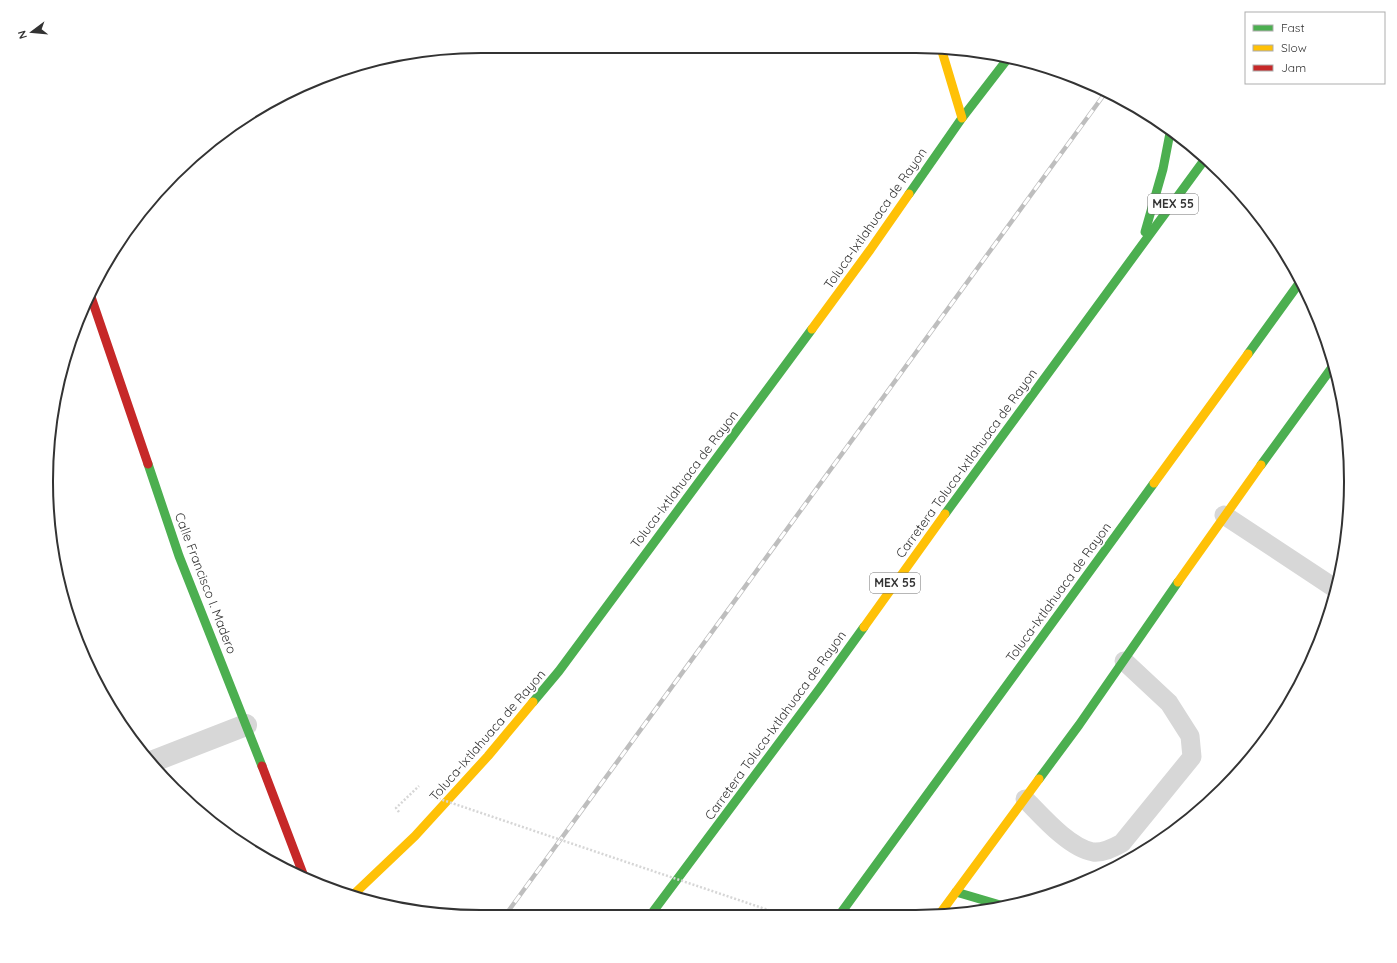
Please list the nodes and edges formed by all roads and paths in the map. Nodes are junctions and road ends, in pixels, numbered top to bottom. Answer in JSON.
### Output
{"nodes":[{"id":1,"x":943,"y":54,"type":"edge"},
{"id":2,"x":1005,"y":62,"type":"edge"},
{"id":3,"x":962,"y":118,"type":"junction"},
{"id":4,"x":1169,"y":137,"type":"edge"},
{"id":5,"x":1202,"y":163,"type":"edge"},
{"id":6,"x":1140,"y":248,"type":"junction"},
{"id":7,"x":1297,"y":286,"type":"edge"},
{"id":8,"x":93,"y":302,"type":"edge"},
{"id":9,"x":1329,"y":371,"type":"edge"},
{"id":10,"x":1224,"y":515,"type":"junction"},
{"id":11,"x":1331,"y":585,"type":"edge"},
{"id":12,"x":1124,"y":661,"type":"junction"},
{"id":13,"x":246,"y":725,"type":"junction"},
{"id":14,"x":156,"y":760,"type":"edge"},
{"id":15,"x":431,"y":796,"type":"dead end"},
{"id":16,"x":1025,"y":799,"type":"junction"},
{"id":17,"x":302,"y":870,"type":"edge"},
{"id":18,"x":358,"y":891,"type":"edge"},
{"id":19,"x":956,"y":892,"type":"junction"},
{"id":20,"x":995,"y":903,"type":"edge"},
{"id":21,"x":943,"y":909,"type":"edge"},
{"id":22,"x":654,"y":910,"type":"edge"},
{"id":23,"x":768,"y":910,"type":"edge"},
{"id":24,"x":843,"y":910,"type":"edge"}],
"edges":[{"from":1,"to":3,"type":"main road"},
{"from":2,"to":3,"type":"main road","name":"Toluca-Ixtlahuaca de Rayon"},
{"from":3,"to":18,"type":"main road","name":"Toluca-Ixtlahuaca de Rayon"},
{"from":4,"to":6,"type":"main road"},
{"from":5,"to":6,"type":"main road","name":"Carretera Toluca-Ixtlahuaca de Rayon","number":"MEX 55"},
{"from":6,"to":22,"type":"main road","name":"Carretera Toluca-Ixtlahuaca de Rayon","number":"MEX 55"},
{"from":7,"to":24,"type":"main road","name":"Toluca-Ixtlahuaca de Rayon"},
{"from":8,"to":13,"type":"main road","name":"Calle Francisco I. Madero"},
{"from":9,"to":10,"type":"main road"},
{"from":10,"to":11,"type":"lane"},
{"from":10,"to":12,"type":"main road"},
{"from":12,"to":16,"type":"main road"},
{"from":12,"to":16,"type":"lane"},
{"from":13,"to":14,"type":"street"},
{"from":13,"to":17,"type":"main road","name":"Calle Francisco I. Madero"},
{"from":15,"to":23,"type":"path","bridge":true},
{"from":16,"to":19,"type":"main road"},
{"from":19,"to":20,"type":"main road"},
{"from":19,"to":21,"type":"main road"}]}
